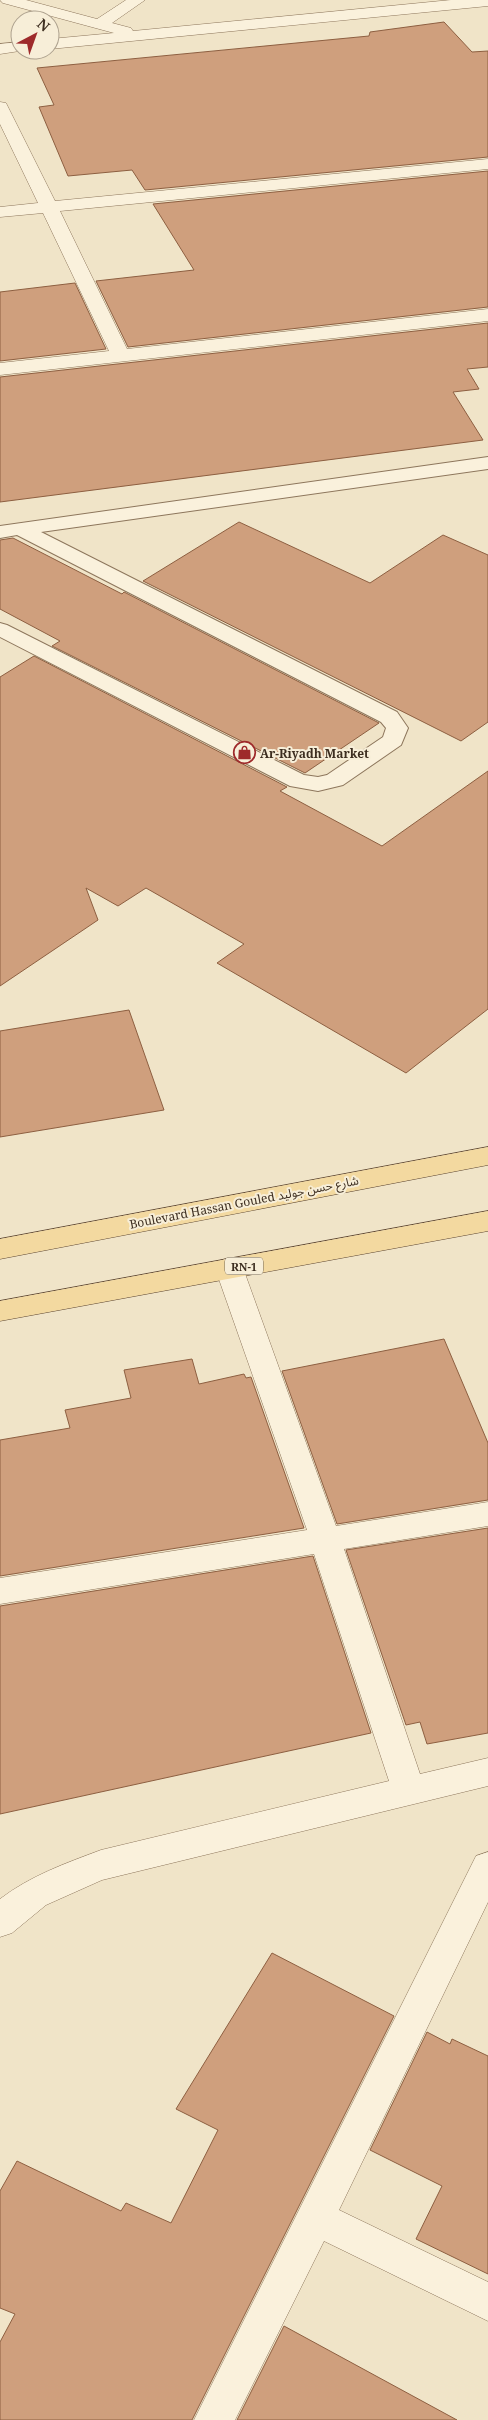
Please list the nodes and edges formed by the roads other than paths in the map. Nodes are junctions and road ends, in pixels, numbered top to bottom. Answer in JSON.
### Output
{"nodes":[{"id":1,"x":8,"y":0,"type":"edge"},
{"id":2,"x":138,"y":0,"type":"edge"},
{"id":3,"x":488,"y":1,"type":"edge"},
{"id":4,"x":99,"y":24,"type":"junction"},
{"id":5,"x":140,"y":35,"type":"junction"},
{"id":6,"x":60,"y":43,"type":"edge"},
{"id":7,"x":0,"y":108,"type":"edge"},
{"id":8,"x":488,"y":164,"type":"edge"},
{"id":9,"x":47,"y":207,"type":"junction"},
{"id":10,"x":0,"y":212,"type":"edge"},
{"id":11,"x":488,"y":315,"type":"edge"},
{"id":12,"x":120,"y":354,"type":"junction"},
{"id":13,"x":0,"y":369,"type":"edge"},
{"id":14,"x":488,"y":463,"type":"edge"},
{"id":15,"x":10,"y":530,"type":"edge"},
{"id":16,"x":0,"y":629,"type":"edge"},
{"id":17,"x":488,"y":1156,"type":"edge"},
{"id":18,"x":488,"y":1221,"type":"edge"},
{"id":19,"x":0,"y":1249,"type":"edge"},
{"id":20,"x":229,"y":1268,"type":"junction"},
{"id":21,"x":0,"y":1311,"type":"edge"},
{"id":22,"x":488,"y":1514,"type":"edge"},
{"id":23,"x":325,"y":1539,"type":"junction"},
{"id":24,"x":0,"y":1591,"type":"edge"},
{"id":25,"x":488,"y":1772,"type":"edge"},
{"id":26,"x":409,"y":1791,"type":"junction"},
{"id":27,"x":488,"y":1867,"type":"edge"},
{"id":28,"x":3,"y":1914,"type":"edge"},
{"id":29,"x":316,"y":2218,"type":"junction"},
{"id":30,"x":488,"y":2302,"type":"edge"},
{"id":31,"x":214,"y":2420,"type":"edge"}],
"edges":[{"from":1,"to":4,"type":"street"},
{"from":2,"to":4,"type":"street"},
{"from":3,"to":5,"type":"street"},
{"from":4,"to":5,"type":"street"},
{"from":5,"to":6,"type":"street"},
{"from":7,"to":9,"type":"street"},
{"from":8,"to":9,"type":"street"},
{"from":9,"to":10,"type":"street"},
{"from":9,"to":12,"type":"street"},
{"from":11,"to":12,"type":"street"},
{"from":12,"to":13,"type":"street"},
{"from":14,"to":15,"type":"lane"},
{"from":15,"to":16,"type":"lane"},
{"from":17,"to":19,"type":"main road","name":"Boulevard Hassan Gouled شارع حسن جوليد"},
{"from":18,"to":20,"type":"main road","number":"RN-1"},
{"from":20,"to":21,"type":"main road","number":"RN-1"},
{"from":20,"to":23,"type":"street"},
{"from":22,"to":23,"type":"street"},
{"from":23,"to":24,"type":"street"},
{"from":23,"to":26,"type":"street"},
{"from":25,"to":26,"type":"street"},
{"from":26,"to":28,"type":"street"},
{"from":27,"to":29,"type":"street"},
{"from":29,"to":30,"type":"street"},
{"from":29,"to":31,"type":"street"}]}
